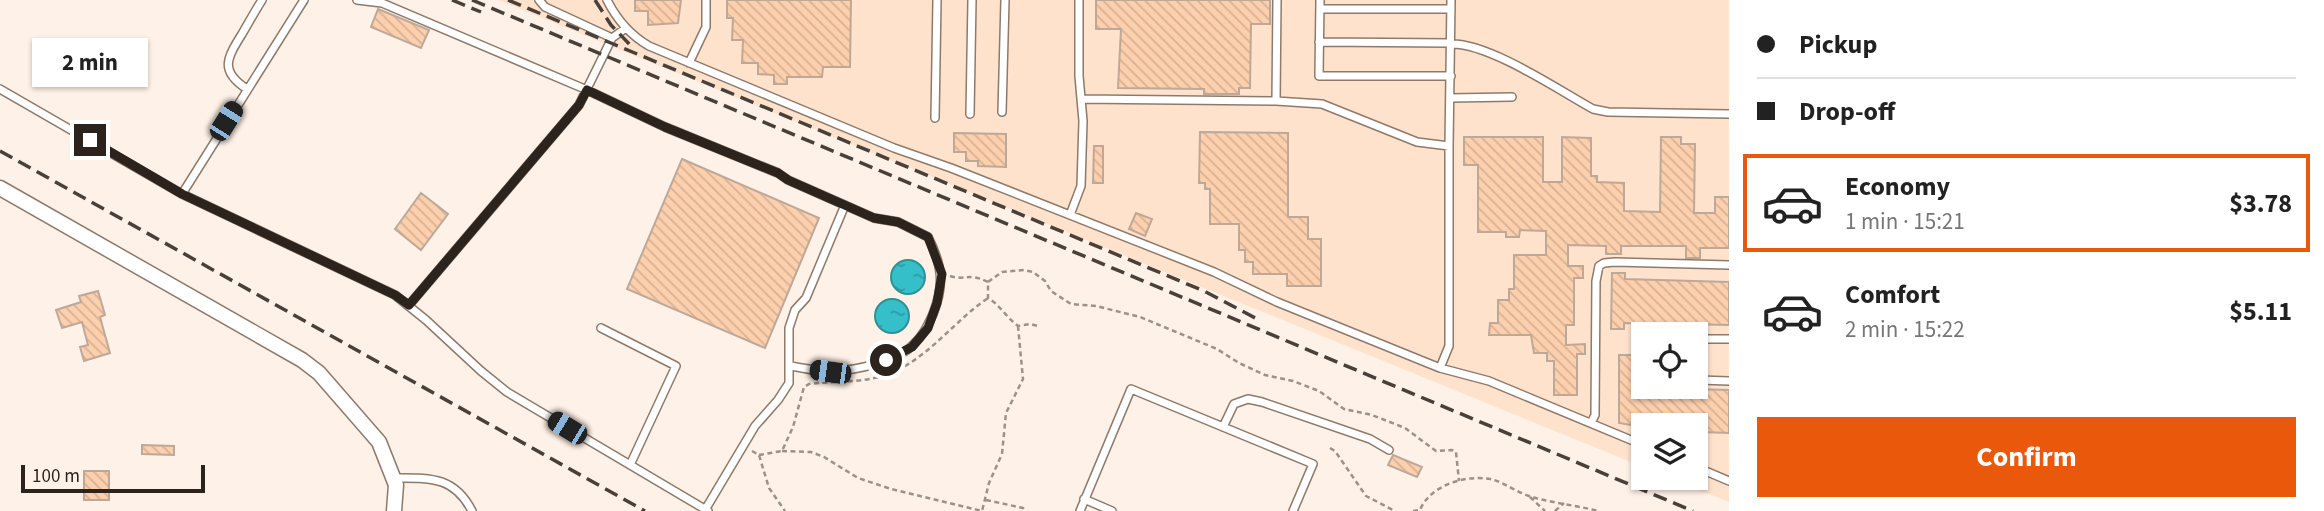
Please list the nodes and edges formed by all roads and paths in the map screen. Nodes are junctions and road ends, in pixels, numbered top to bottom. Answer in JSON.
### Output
{"nodes":[{"id":1,"x":262,"y":0,"type":"edge"},
{"id":2,"x":304,"y":0,"type":"edge"},
{"id":3,"x":357,"y":0,"type":"edge"},
{"id":4,"x":539,"y":0,"type":"edge"},
{"id":5,"x":607,"y":0,"type":"edge"},
{"id":6,"x":706,"y":0,"type":"edge"},
{"id":7,"x":937,"y":0,"type":"edge"},
{"id":8,"x":972,"y":0,"type":"edge"},
{"id":9,"x":1004,"y":0,"type":"edge"},
{"id":10,"x":1079,"y":0,"type":"edge"},
{"id":11,"x":1277,"y":0,"type":"edge"},
{"id":12,"x":1451,"y":0,"type":"edge"},
{"id":13,"x":1320,"y":4,"type":"edge"},
{"id":14,"x":1451,"y":9,"type":"junction"},
{"id":15,"x":626,"y":28,"type":"junction"},
{"id":16,"x":612,"y":38,"type":"junction"},
{"id":17,"x":1319,"y":43,"type":"junction"},
{"id":18,"x":1451,"y":44,"type":"junction"},
{"id":19,"x":689,"y":63,"type":"junction"},
{"id":20,"x":1451,"y":76,"type":"junction"},
{"id":21,"x":0,"y":89,"type":"edge"},
{"id":22,"x":247,"y":89,"type":"junction"},
{"id":23,"x":587,"y":90,"type":"junction"},
{"id":24,"x":1512,"y":97,"type":"dead end"},
{"id":25,"x":1450,"y":98,"type":"junction"},
{"id":26,"x":1081,"y":100,"type":"junction"},
{"id":27,"x":1276,"y":101,"type":"junction"},
{"id":28,"x":1002,"y":112,"type":"dead end"},
{"id":29,"x":970,"y":114,"type":"dead end"},
{"id":30,"x":1729,"y":114,"type":"edge"},
{"id":31,"x":935,"y":118,"type":"dead end"},
{"id":32,"x":1449,"y":146,"type":"junction"},
{"id":33,"x":0,"y":188,"type":"edge"},
{"id":34,"x":182,"y":194,"type":"junction"},
{"id":35,"x":845,"y":205,"type":"junction"},
{"id":36,"x":1070,"y":215,"type":"junction"},
{"id":37,"x":1729,"y":265,"type":"edge"},
{"id":38,"x":942,"y":274,"type":"junction"},
{"id":39,"x":988,"y":282,"type":"junction"},
{"id":40,"x":988,"y":298,"type":"junction"},
{"id":41,"x":409,"y":305,"type":"junction"},
{"id":42,"x":1018,"y":326,"type":"junction"},
{"id":43,"x":1038,"y":327,"type":"dead end"},
{"id":44,"x":601,"y":328,"type":"dead end"},
{"id":45,"x":1708,"y":339,"type":"edge"},
{"id":46,"x":1729,"y":340,"type":"edge"},
{"id":47,"x":790,"y":366,"type":"junction"},
{"id":48,"x":1440,"y":368,"type":"junction"},
{"id":49,"x":1708,"y":380,"type":"edge"},
{"id":50,"x":1729,"y":381,"type":"edge"},
{"id":51,"x":1591,"y":423,"type":"junction"},
{"id":52,"x":1223,"y":427,"type":"junction"},
{"id":53,"x":1631,"y":440,"type":"edge"},
{"id":54,"x":743,"y":446,"type":"junction"},
{"id":55,"x":1330,"y":448,"type":"dead end"},
{"id":56,"x":1389,"y":450,"type":"dead end"},
{"id":57,"x":782,"y":451,"type":"junction"},
{"id":58,"x":759,"y":455,"type":"junction"},
{"id":59,"x":630,"y":465,"type":"junction"},
{"id":60,"x":1708,"y":472,"type":"edge"},
{"id":61,"x":393,"y":478,"type":"junction"},
{"id":62,"x":1459,"y":481,"type":"junction"},
{"id":63,"x":1729,"y":481,"type":"edge"},
{"id":64,"x":1530,"y":497,"type":"junction"},
{"id":65,"x":1084,"y":499,"type":"junction"},
{"id":66,"x":985,"y":500,"type":"junction"},
{"id":67,"x":1564,"y":503,"type":"junction"},
{"id":68,"x":706,"y":510,"type":"edge"},
{"id":69,"x":394,"y":511,"type":"edge"},
{"id":70,"x":472,"y":511,"type":"edge"},
{"id":71,"x":785,"y":511,"type":"edge"},
{"id":72,"x":1026,"y":511,"type":"edge"},
{"id":73,"x":1080,"y":511,"type":"edge"},
{"id":74,"x":1112,"y":511,"type":"edge"},
{"id":75,"x":1293,"y":511,"type":"edge"},
{"id":76,"x":1395,"y":511,"type":"edge"},
{"id":77,"x":1413,"y":511,"type":"edge"},
{"id":78,"x":1420,"y":511,"type":"edge"},
{"id":79,"x":1545,"y":511,"type":"edge"},
{"id":80,"x":1555,"y":511,"type":"edge"},
{"id":81,"x":1598,"y":511,"type":"edge"}],
"edges":[{"from":1,"to":22,"type":"lane"},
{"from":2,"to":22,"type":"lane"},
{"from":3,"to":23,"type":"lane"},
{"from":4,"to":16,"type":"lane"},
{"from":5,"to":15,"type":"lane"},
{"from":6,"to":19,"type":"lane"},
{"from":7,"to":31,"type":"lane"},
{"from":8,"to":29,"type":"lane"},
{"from":9,"to":28,"type":"lane"},
{"from":10,"to":26,"type":"lane"},
{"from":11,"to":27,"type":"lane"},
{"from":12,"to":14,"type":"lane"},
{"from":13,"to":14,"type":"lane"},
{"from":13,"to":17,"type":"lane"},
{"from":14,"to":18,"type":"lane"},
{"from":15,"to":16,"type":"lane"},
{"from":15,"to":19,"type":"lane"},
{"from":16,"to":23,"type":"lane"},
{"from":17,"to":18,"type":"lane"},
{"from":17,"to":20,"type":"lane"},
{"from":18,"to":20,"type":"lane"},
{"from":18,"to":30,"type":"lane"},
{"from":19,"to":36,"type":"lane"},
{"from":20,"to":25,"type":"lane"},
{"from":21,"to":34,"type":"lane"},
{"from":22,"to":34,"type":"lane"},
{"from":23,"to":35,"type":"lane"},
{"from":23,"to":41,"type":"lane"},
{"from":24,"to":25,"type":"lane"},
{"from":25,"to":32,"type":"lane"},
{"from":26,"to":27,"type":"lane"},
{"from":26,"to":36,"type":"lane"},
{"from":27,"to":32,"type":"lane"},
{"from":32,"to":48,"type":"lane"},
{"from":33,"to":61,"type":"street"},
{"from":34,"to":41,"type":"lane"},
{"from":35,"to":38,"type":"lane"},
{"from":35,"to":47,"type":"lane"},
{"from":36,"to":48,"type":"lane"},
{"from":37,"to":51,"type":"lane"},
{"from":38,"to":39,"type":"path"},
{"from":38,"to":47,"type":"lane"},
{"from":39,"to":40,"type":"path"},
{"from":39,"to":62,"type":"path"},
{"from":40,"to":42,"type":"path"},
{"from":40,"to":57,"type":"path"},
{"from":41,"to":59,"type":"lane"},
{"from":42,"to":43,"type":"path"},
{"from":42,"to":66,"type":"path"},
{"from":44,"to":59,"type":"lane"},
{"from":45,"to":46,"type":"lane"},
{"from":47,"to":54,"type":"lane"},
{"from":48,"to":51,"type":"lane"},
{"from":49,"to":50,"type":"lane"},
{"from":51,"to":53,"type":"lane"},
{"from":52,"to":56,"type":"lane"},
{"from":52,"to":65,"type":"lane"},
{"from":52,"to":75,"type":"lane"},
{"from":54,"to":58,"type":"path"},
{"from":54,"to":68,"type":"lane"},
{"from":55,"to":76,"type":"path"},
{"from":57,"to":58,"type":"path"},
{"from":57,"to":66,"type":"path"},
{"from":58,"to":71,"type":"path"},
{"from":59,"to":68,"type":"lane"},
{"from":60,"to":63,"type":"lane"},
{"from":61,"to":69,"type":"street"},
{"from":61,"to":70,"type":"lane"},
{"from":62,"to":64,"type":"path"},
{"from":62,"to":78,"type":"path"},
{"from":64,"to":67,"type":"path"},
{"from":64,"to":79,"type":"path"},
{"from":65,"to":73,"type":"lane"},
{"from":65,"to":74,"type":"lane"},
{"from":66,"to":72,"type":"path"},
{"from":67,"to":80,"type":"path"},
{"from":67,"to":81,"type":"path"},
{"from":77,"to":78,"type":"path"}]}
